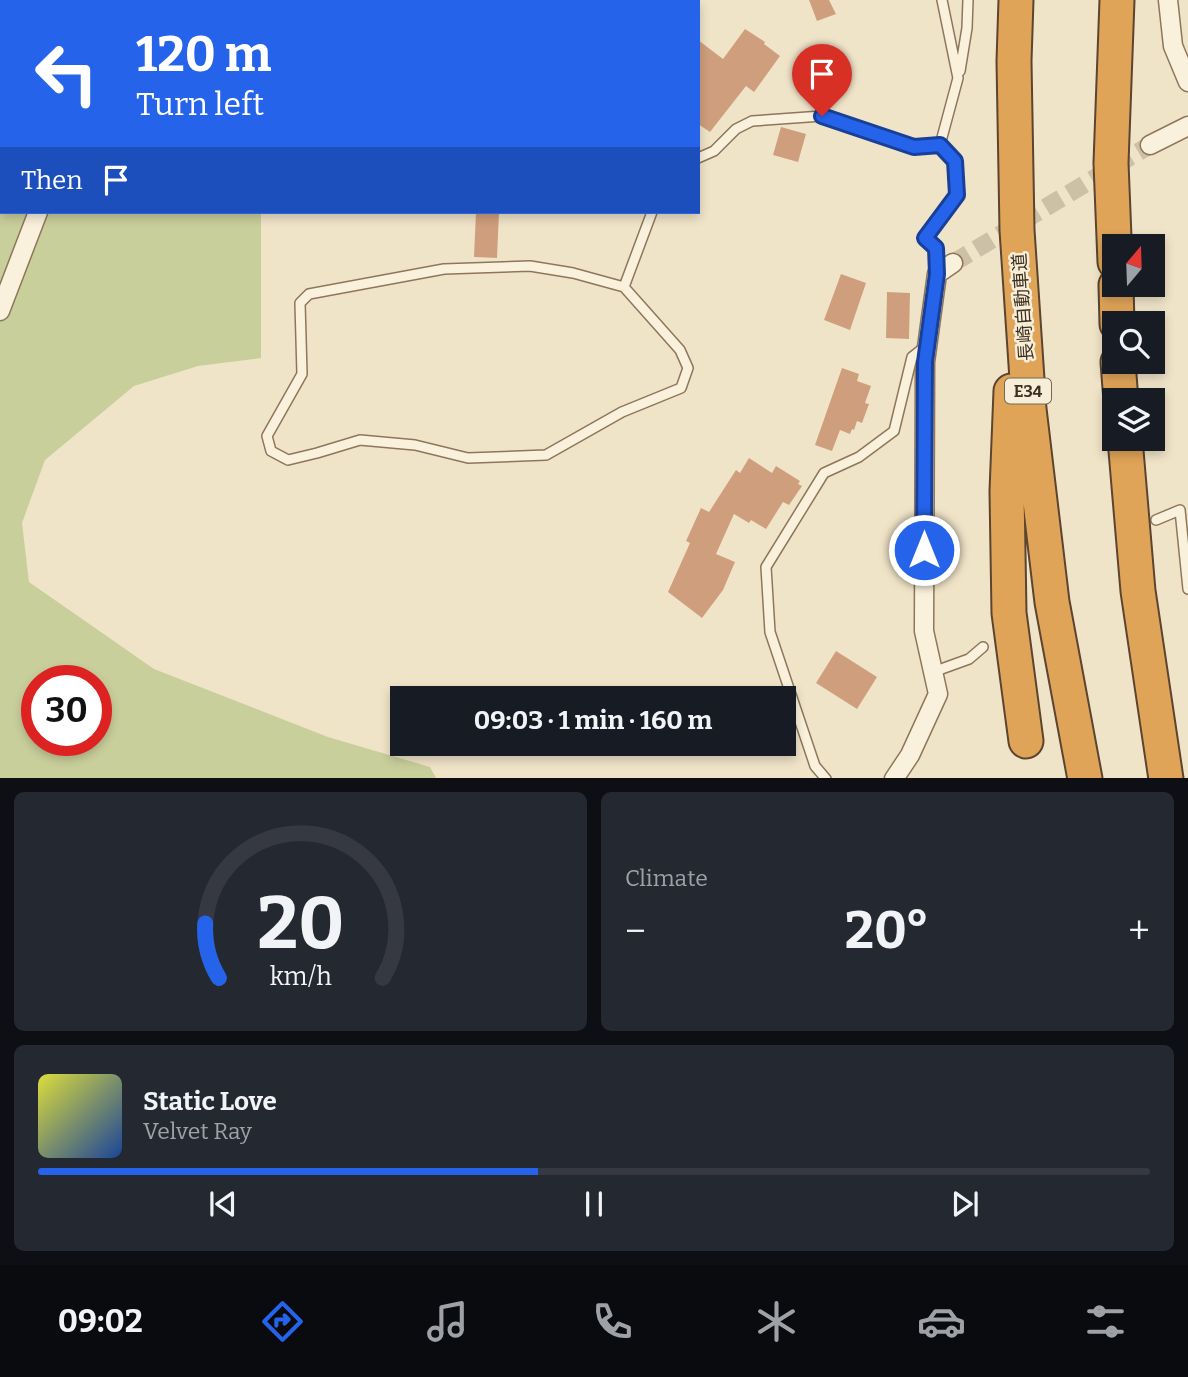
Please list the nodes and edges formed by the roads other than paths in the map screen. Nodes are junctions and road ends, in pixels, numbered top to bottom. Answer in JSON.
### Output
{"nodes":[{"id":1,"x":943,"y":0,"type":"edge"},
{"id":2,"x":968,"y":0,"type":"edge"},
{"id":3,"x":1016,"y":0,"type":"edge"},
{"id":4,"x":1117,"y":0,"type":"edge"},
{"id":5,"x":1168,"y":0,"type":"edge"},
{"id":6,"x":958,"y":78,"type":"junction"},
{"id":7,"x":1188,"y":82,"type":"edge"},
{"id":8,"x":1188,"y":126,"type":"edge"},
{"id":9,"x":940,"y":145,"type":"junction"},
{"id":10,"x":1150,"y":145,"type":"tunnel mouth"},
{"id":11,"x":700,"y":157,"type":"edge"},
{"id":12,"x":37,"y":214,"type":"edge"},
{"id":13,"x":651,"y":214,"type":"edge"},
{"id":14,"x":1017,"y":230,"type":"junction"},
{"id":15,"x":1114,"y":234,"type":"edge"},
{"id":16,"x":953,"y":263,"type":"tunnel mouth"},
{"id":17,"x":937,"y":274,"type":"junction"},
{"id":18,"x":624,"y":287,"type":"junction"},
{"id":19,"x":0,"y":311,"type":"edge"},
{"id":20,"x":928,"y":345,"type":"junction"},
{"id":21,"x":1126,"y":451,"type":"edge"},
{"id":22,"x":1156,"y":520,"type":"dead end"},
{"id":23,"x":1188,"y":589,"type":"edge"},
{"id":24,"x":983,"y":647,"type":"dead end"},
{"id":25,"x":933,"y":671,"type":"junction"},
{"id":26,"x":1026,"y":741,"type":"dead end"},
{"id":27,"x":825,"y":778,"type":"edge"},
{"id":28,"x":895,"y":778,"type":"edge"},
{"id":29,"x":1085,"y":778,"type":"edge"},
{"id":30,"x":1166,"y":778,"type":"edge"}],
"edges":[{"from":1,"to":6,"type":"lane"},
{"from":2,"to":6,"type":"lane"},
{"from":3,"to":14,"type":"highway","name":"長崎自動車道","number":"E34"},
{"from":4,"to":15,"type":"highway"},
{"from":5,"to":7,"type":"street"},
{"from":6,"to":9,"type":"lane"},
{"from":8,"to":10,"type":"street"},
{"from":9,"to":11,"type":"lane"},
{"from":9,"to":17,"type":"lane"},
{"from":12,"to":19,"type":"street"},
{"from":13,"to":18,"type":"lane"},
{"from":14,"to":26,"type":"highway"},
{"from":14,"to":29,"type":"highway","name":"長崎自動車道","number":"E34"},
{"from":16,"to":17,"type":"street"},
{"from":17,"to":20,"type":"street"},
{"from":18,"to":18,"type":"lane"},
{"from":20,"to":25,"type":"street"},
{"from":20,"to":27,"type":"lane"},
{"from":21,"to":30,"type":"highway"},
{"from":22,"to":23,"type":"lane"},
{"from":24,"to":25,"type":"lane"},
{"from":25,"to":28,"type":"street"}]}
